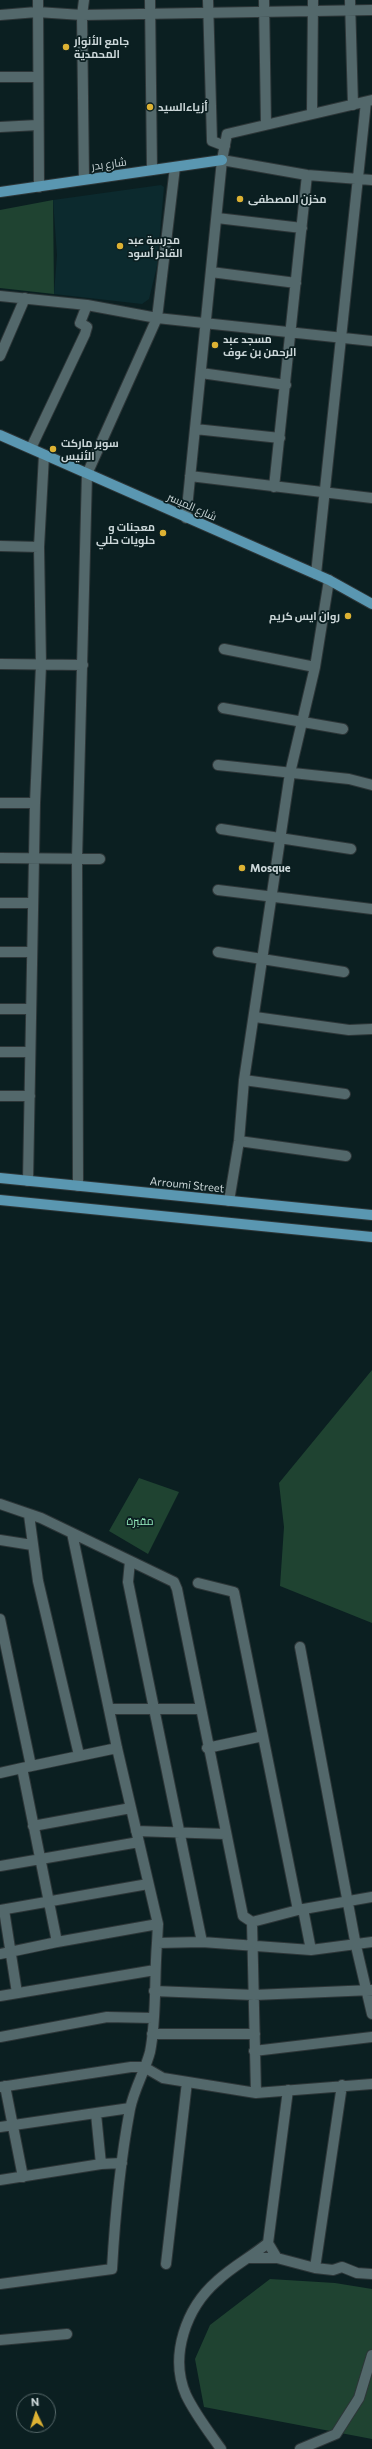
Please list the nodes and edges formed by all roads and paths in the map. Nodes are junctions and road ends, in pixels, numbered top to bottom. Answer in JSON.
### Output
{"nodes":[{"id":1,"x":38,"y":0,"type":"edge"},
{"id":2,"x":84,"y":0,"type":"edge"},
{"id":3,"x":150,"y":0,"type":"edge"},
{"id":4,"x":208,"y":0,"type":"edge"},
{"id":5,"x":264,"y":0,"type":"edge"},
{"id":6,"x":313,"y":0,"type":"edge"},
{"id":7,"x":350,"y":5,"type":"edge"},
{"id":8,"x":372,"y":10,"type":"edge"},
{"id":9,"x":313,"y":11,"type":"junction"},
{"id":10,"x":37,"y":12,"type":"junction"},
{"id":11,"x":264,"y":12,"type":"junction"},
{"id":12,"x":208,"y":13,"type":"junction"},
{"id":13,"x":151,"y":14,"type":"junction"},
{"id":14,"x":0,"y":15,"type":"edge"},
{"id":15,"x":82,"y":15,"type":"junction"},
{"id":16,"x":0,"y":77,"type":"edge"},
{"id":17,"x":37,"y":77,"type":"junction"},
{"id":18,"x":369,"y":101,"type":"edge"},
{"id":19,"x":353,"y":105,"type":"junction"},
{"id":20,"x":312,"y":114,"type":"junction"},
{"id":21,"x":266,"y":124,"type":"junction"},
{"id":22,"x":38,"y":125,"type":"junction"},
{"id":23,"x":0,"y":127,"type":"edge"},
{"id":24,"x":225,"y":146,"type":"junction"},
{"id":25,"x":222,"y":160,"type":"junction"},
{"id":26,"x":175,"y":167,"type":"junction"},
{"id":27,"x":152,"y":170,"type":"junction"},
{"id":28,"x":307,"y":175,"type":"junction"},
{"id":29,"x":84,"y":179,"type":"junction"},
{"id":30,"x":358,"y":179,"type":"junction"},
{"id":31,"x":372,"y":180,"type":"edge"},
{"id":32,"x":39,"y":187,"type":"junction"},
{"id":33,"x":0,"y":192,"type":"edge"},
{"id":34,"x":217,"y":218,"type":"junction"},
{"id":35,"x":302,"y":228,"type":"junction"},
{"id":36,"x":211,"y":272,"type":"junction"},
{"id":37,"x":296,"y":283,"type":"junction"},
{"id":38,"x":0,"y":296,"type":"edge"},
{"id":39,"x":25,"y":298,"type":"junction"},
{"id":40,"x":87,"y":305,"type":"junction"},
{"id":41,"x":157,"y":318,"type":"junction"},
{"id":42,"x":206,"y":323,"type":"junction"},
{"id":43,"x":292,"y":332,"type":"junction"},
{"id":44,"x":341,"y":338,"type":"junction"},
{"id":45,"x":372,"y":341,"type":"edge"},
{"id":46,"x":0,"y":356,"type":"edge"},
{"id":47,"x":201,"y":373,"type":"junction"},
{"id":48,"x":286,"y":385,"type":"junction"},
{"id":49,"x":195,"y":428,"type":"junction"},
{"id":50,"x":0,"y":435,"type":"edge"},
{"id":51,"x":280,"y":438,"type":"junction"},
{"id":52,"x":31,"y":448,"type":"junction"},
{"id":53,"x":44,"y":455,"type":"junction"},
{"id":54,"x":86,"y":474,"type":"junction"},
{"id":55,"x":190,"y":476,"type":"junction"},
{"id":56,"x":274,"y":487,"type":"junction"},
{"id":57,"x":324,"y":494,"type":"junction"},
{"id":58,"x":372,"y":498,"type":"edge"},
{"id":59,"x":186,"y":518,"type":"junction"},
{"id":60,"x":0,"y":546,"type":"edge"},
{"id":61,"x":39,"y":547,"type":"junction"},
{"id":62,"x":316,"y":574,"type":"junction"},
{"id":63,"x":329,"y":580,"type":"junction"},
{"id":64,"x":372,"y":604,"type":"edge"},
{"id":65,"x":224,"y":650,"type":"dead end"},
{"id":66,"x":0,"y":664,"type":"edge"},
{"id":67,"x":41,"y":665,"type":"junction"},
{"id":68,"x":83,"y":665,"type":"junction"},
{"id":69,"x":315,"y":667,"type":"junction"},
{"id":70,"x":223,"y":708,"type":"dead end"},
{"id":71,"x":302,"y":721,"type":"junction"},
{"id":72,"x":343,"y":729,"type":"dead end"},
{"id":73,"x":218,"y":765,"type":"dead end"},
{"id":74,"x":290,"y":773,"type":"junction"},
{"id":75,"x":372,"y":785,"type":"edge"},
{"id":76,"x":0,"y":803,"type":"edge"},
{"id":77,"x":35,"y":803,"type":"junction"},
{"id":78,"x":221,"y":829,"type":"dead end"},
{"id":79,"x":282,"y":838,"type":"junction"},
{"id":80,"x":351,"y":849,"type":"dead end"},
{"id":81,"x":0,"y":858,"type":"edge"},
{"id":82,"x":34,"y":859,"type":"junction"},
{"id":83,"x":77,"y":859,"type":"junction"},
{"id":84,"x":100,"y":859,"type":"dead end"},
{"id":85,"x":218,"y":890,"type":"dead end"},
{"id":86,"x":273,"y":898,"type":"junction"},
{"id":87,"x":0,"y":903,"type":"edge"},
{"id":88,"x":33,"y":903,"type":"junction"},
{"id":89,"x":372,"y":909,"type":"edge"},
{"id":90,"x":0,"y":952,"type":"edge"},
{"id":91,"x":32,"y":952,"type":"junction"},
{"id":92,"x":218,"y":952,"type":"dead end"},
{"id":93,"x":263,"y":960,"type":"junction"},
{"id":94,"x":344,"y":972,"type":"dead end"},
{"id":95,"x":0,"y":1009,"type":"edge"},
{"id":96,"x":31,"y":1009,"type":"junction"},
{"id":97,"x":255,"y":1017,"type":"junction"},
{"id":98,"x":372,"y":1029,"type":"edge"},
{"id":99,"x":0,"y":1052,"type":"edge"},
{"id":100,"x":30,"y":1052,"type":"junction"},
{"id":101,"x":244,"y":1080,"type":"junction"},
{"id":102,"x":345,"y":1094,"type":"dead end"},
{"id":103,"x":0,"y":1096,"type":"edge"},
{"id":104,"x":30,"y":1096,"type":"junction"},
{"id":105,"x":239,"y":1141,"type":"junction"},
{"id":106,"x":346,"y":1156,"type":"dead end"},
{"id":107,"x":0,"y":1178,"type":"edge"},
{"id":108,"x":28,"y":1181,"type":"junction"},
{"id":109,"x":78,"y":1186,"type":"junction"},
{"id":110,"x":0,"y":1200,"type":"edge"},
{"id":111,"x":229,"y":1201,"type":"junction"},
{"id":112,"x":372,"y":1215,"type":"edge"},
{"id":113,"x":372,"y":1237,"type":"edge"},
{"id":114,"x":0,"y":1504,"type":"edge"},
{"id":115,"x":29,"y":1515,"type":"junction"},
{"id":116,"x":72,"y":1532,"type":"junction"},
{"id":117,"x":0,"y":1540,"type":"edge"},
{"id":118,"x":32,"y":1545,"type":"junction"},
{"id":119,"x":130,"y":1561,"type":"junction"},
{"id":120,"x":198,"y":1583,"type":"dead end"},
{"id":121,"x":0,"y":1619,"type":"edge"},
{"id":122,"x":300,"y":1647,"type":"dead end"},
{"id":123,"x":155,"y":1709,"type":"junction"},
{"id":124,"x":200,"y":1709,"type":"junction"},
{"id":125,"x":109,"y":1710,"type":"junction"},
{"id":126,"x":263,"y":1736,"type":"junction"},
{"id":127,"x":117,"y":1748,"type":"junction"},
{"id":128,"x":207,"y":1748,"type":"junction"},
{"id":129,"x":79,"y":1755,"type":"junction"},
{"id":130,"x":26,"y":1767,"type":"junction"},
{"id":131,"x":0,"y":1773,"type":"edge"},
{"id":132,"x":131,"y":1808,"type":"junction"},
{"id":133,"x":33,"y":1826,"type":"junction"},
{"id":134,"x":136,"y":1831,"type":"junction"},
{"id":135,"x":180,"y":1833,"type":"junction"},
{"id":136,"x":225,"y":1834,"type":"junction"},
{"id":137,"x":139,"y":1842,"type":"junction"},
{"id":138,"x":40,"y":1858,"type":"junction"},
{"id":139,"x":0,"y":1866,"type":"edge"},
{"id":140,"x":148,"y":1884,"type":"junction"},
{"id":141,"x":372,"y":1897,"type":"edge"},
{"id":142,"x":348,"y":1901,"type":"junction"},
{"id":143,"x":49,"y":1902,"type":"junction"},
{"id":144,"x":301,"y":1909,"type":"junction"},
{"id":145,"x":2,"y":1910,"type":"edge"},
{"id":146,"x":252,"y":1922,"type":"junction"},
{"id":147,"x":158,"y":1924,"type":"junction"},
{"id":148,"x":57,"y":1942,"type":"junction"},
{"id":149,"x":202,"y":1942,"type":"junction"},
{"id":150,"x":372,"y":1942,"type":"edge"},
{"id":151,"x":157,"y":1944,"type":"junction"},
{"id":152,"x":253,"y":1946,"type":"junction"},
{"id":153,"x":356,"y":1946,"type":"junction"},
{"id":154,"x":311,"y":1950,"type":"junction"},
{"id":155,"x":5,"y":1953,"type":"edge"},
{"id":156,"x":155,"y":1970,"type":"junction"},
{"id":157,"x":369,"y":1990,"type":"edge"},
{"id":158,"x":154,"y":1991,"type":"junction"},
{"id":159,"x":17,"y":1993,"type":"junction"},
{"id":160,"x":254,"y":1995,"type":"junction"},
{"id":161,"x":0,"y":1996,"type":"edge"},
{"id":162,"x":372,"y":2014,"type":"edge"},
{"id":163,"x":153,"y":2018,"type":"junction"},
{"id":164,"x":152,"y":2034,"type":"junction"},
{"id":165,"x":255,"y":2034,"type":"junction"},
{"id":166,"x":0,"y":2037,"type":"edge"},
{"id":167,"x":372,"y":2037,"type":"edge"},
{"id":168,"x":254,"y":2051,"type":"junction"},
{"id":169,"x":144,"y":2068,"type":"junction"},
{"id":170,"x":187,"y":2082,"type":"junction"},
{"id":171,"x":372,"y":2084,"type":"edge"},
{"id":172,"x":342,"y":2085,"type":"junction"},
{"id":173,"x":2,"y":2086,"type":"edge"},
{"id":174,"x":288,"y":2090,"type":"junction"},
{"id":175,"x":256,"y":2093,"type":"junction"},
{"id":176,"x":130,"y":2108,"type":"junction"},
{"id":177,"x":96,"y":2114,"type":"junction"},
{"id":178,"x":13,"y":2125,"type":"junction"},
{"id":179,"x":0,"y":2127,"type":"edge"},
{"id":180,"x":122,"y":2163,"type":"junction"},
{"id":181,"x":101,"y":2164,"type":"junction"},
{"id":182,"x":23,"y":2177,"type":"junction"},
{"id":183,"x":0,"y":2180,"type":"edge"},
{"id":184,"x":268,"y":2243,"type":"junction"},
{"id":185,"x":249,"y":2258,"type":"junction"},
{"id":186,"x":277,"y":2258,"type":"junction"},
{"id":187,"x":166,"y":2264,"type":"dead end"},
{"id":188,"x":315,"y":2268,"type":"junction"},
{"id":189,"x":372,"y":2274,"type":"edge"},
{"id":190,"x":0,"y":2284,"type":"edge"},
{"id":191,"x":66,"y":2334,"type":"dead end"},
{"id":192,"x":0,"y":2340,"type":"edge"},
{"id":193,"x":372,"y":2355,"type":"edge"},
{"id":194,"x":221,"y":2449,"type":"edge"},
{"id":195,"x":300,"y":2449,"type":"edge"}],
"edges":[{"from":1,"to":10,"type":"street"},
{"from":2,"to":15,"type":"street"},
{"from":3,"to":13,"type":"street"},
{"from":4,"to":12,"type":"street"},
{"from":5,"to":11,"type":"street"},
{"from":6,"to":9,"type":"street"},
{"from":7,"to":8,"type":"street"},
{"from":7,"to":9,"type":"street"},
{"from":7,"to":19,"type":"street"},
{"from":9,"to":11,"type":"street"},
{"from":9,"to":20,"type":"street"},
{"from":10,"to":14,"type":"street"},
{"from":10,"to":15,"type":"street"},
{"from":10,"to":17,"type":"street"},
{"from":11,"to":12,"type":"street"},
{"from":11,"to":21,"type":"street"},
{"from":12,"to":13,"type":"street"},
{"from":12,"to":24,"type":"street"},
{"from":13,"to":15,"type":"street"},
{"from":13,"to":27,"type":"street"},
{"from":15,"to":29,"type":"street"},
{"from":16,"to":17,"type":"street"},
{"from":17,"to":22,"type":"street"},
{"from":18,"to":19,"type":"street"},
{"from":18,"to":30,"type":"street"},
{"from":19,"to":20,"type":"street"},
{"from":20,"to":21,"type":"street"},
{"from":21,"to":24,"type":"street"},
{"from":22,"to":23,"type":"street"},
{"from":22,"to":32,"type":"street"},
{"from":24,"to":25,"type":"street"},
{"from":25,"to":26,"type":"main road","name":"شارع بدر"},
{"from":25,"to":28,"type":"street"},
{"from":25,"to":34,"type":"street"},
{"from":26,"to":27,"type":"main road","name":"شارع بدر"},
{"from":26,"to":41,"type":"street"},
{"from":27,"to":29,"type":"main road","name":"شارع بدر"},
{"from":28,"to":30,"type":"street"},
{"from":28,"to":35,"type":"street"},
{"from":29,"to":32,"type":"main road","name":"شارع بدر"},
{"from":30,"to":31,"type":"street"},
{"from":30,"to":44,"type":"street"},
{"from":32,"to":33,"type":"main road","name":"شارع بدر"},
{"from":34,"to":35,"type":"street"},
{"from":34,"to":36,"type":"street"},
{"from":35,"to":37,"type":"street"},
{"from":36,"to":37,"type":"street"},
{"from":36,"to":42,"type":"street"},
{"from":37,"to":43,"type":"street"},
{"from":38,"to":39,"type":"street"},
{"from":39,"to":40,"type":"street"},
{"from":39,"to":46,"type":"street"},
{"from":40,"to":41,"type":"street"},
{"from":40,"to":52,"type":"street"},
{"from":41,"to":42,"type":"street"},
{"from":41,"to":54,"type":"street"},
{"from":42,"to":43,"type":"street"},
{"from":42,"to":47,"type":"street"},
{"from":43,"to":44,"type":"street"},
{"from":43,"to":48,"type":"street"},
{"from":44,"to":45,"type":"street"},
{"from":44,"to":57,"type":"street"},
{"from":47,"to":48,"type":"street"},
{"from":47,"to":49,"type":"street"},
{"from":48,"to":51,"type":"street"},
{"from":49,"to":51,"type":"street"},
{"from":49,"to":55,"type":"street"},
{"from":50,"to":52,"type":"main road","name":"شارع الميسر"},
{"from":51,"to":56,"type":"street"},
{"from":52,"to":53,"type":"main road","name":"شارع الميسر"},
{"from":53,"to":54,"type":"main road","name":"شارع الميسر"},
{"from":53,"to":61,"type":"street"},
{"from":54,"to":59,"type":"main road","name":"شارع الميسر"},
{"from":54,"to":68,"type":"street"},
{"from":55,"to":56,"type":"street"},
{"from":55,"to":59,"type":"street"},
{"from":56,"to":57,"type":"street"},
{"from":57,"to":58,"type":"street"},
{"from":57,"to":62,"type":"street"},
{"from":59,"to":62,"type":"main road","name":"شارع الميسر"},
{"from":60,"to":61,"type":"street"},
{"from":61,"to":67,"type":"street"},
{"from":62,"to":63,"type":"main road","name":"شارع الميسر"},
{"from":63,"to":64,"type":"main road","name":"شارع الميسر"},
{"from":63,"to":69,"type":"street"},
{"from":65,"to":69,"type":"street"},
{"from":66,"to":67,"type":"street"},
{"from":67,"to":68,"type":"street"},
{"from":67,"to":77,"type":"street"},
{"from":68,"to":83,"type":"street"},
{"from":69,"to":71,"type":"street"},
{"from":70,"to":71,"type":"street"},
{"from":71,"to":72,"type":"street"},
{"from":71,"to":74,"type":"street"},
{"from":73,"to":74,"type":"street"},
{"from":74,"to":75,"type":"street"},
{"from":74,"to":79,"type":"street"},
{"from":76,"to":77,"type":"street"},
{"from":77,"to":82,"type":"street"},
{"from":78,"to":79,"type":"street"},
{"from":79,"to":80,"type":"street"},
{"from":79,"to":86,"type":"street"},
{"from":81,"to":82,"type":"street"},
{"from":82,"to":83,"type":"street"},
{"from":82,"to":88,"type":"street"},
{"from":83,"to":84,"type":"street"},
{"from":83,"to":109,"type":"street"},
{"from":85,"to":86,"type":"street"},
{"from":86,"to":89,"type":"street"},
{"from":86,"to":93,"type":"street"},
{"from":87,"to":88,"type":"street"},
{"from":88,"to":91,"type":"street"},
{"from":90,"to":91,"type":"street"},
{"from":91,"to":96,"type":"street"},
{"from":92,"to":93,"type":"street"},
{"from":93,"to":94,"type":"street"},
{"from":93,"to":97,"type":"street"},
{"from":95,"to":96,"type":"street"},
{"from":96,"to":100,"type":"street"},
{"from":97,"to":98,"type":"street"},
{"from":97,"to":101,"type":"street"},
{"from":99,"to":100,"type":"street"},
{"from":100,"to":104,"type":"street"},
{"from":101,"to":102,"type":"street"},
{"from":101,"to":105,"type":"street"},
{"from":103,"to":104,"type":"street"},
{"from":104,"to":108,"type":"street"},
{"from":105,"to":106,"type":"street"},
{"from":105,"to":111,"type":"street"},
{"from":107,"to":108,"type":"main road","name":"Arroumi Street"},
{"from":108,"to":109,"type":"main road","name":"Arroumi Street"},
{"from":109,"to":111,"type":"main road","name":"Arroumi Street"},
{"from":110,"to":113,"type":"main road"},
{"from":111,"to":112,"type":"main road","name":"Arroumi Street"},
{"from":114,"to":115,"type":"street"},
{"from":115,"to":116,"type":"street"},
{"from":115,"to":118,"type":"street"},
{"from":116,"to":119,"type":"street"},
{"from":116,"to":125,"type":"street"},
{"from":117,"to":118,"type":"street"},
{"from":118,"to":129,"type":"street"},
{"from":119,"to":123,"type":"street"},
{"from":119,"to":124,"type":"street"},
{"from":120,"to":126,"type":"street"},
{"from":121,"to":130,"type":"street"},
{"from":122,"to":142,"type":"street"},
{"from":123,"to":124,"type":"street"},
{"from":123,"to":125,"type":"street"},
{"from":123,"to":135,"type":"street"},
{"from":124,"to":128,"type":"street"},
{"from":125,"to":127,"type":"street"},
{"from":126,"to":128,"type":"street"},
{"from":126,"to":144,"type":"street"},
{"from":127,"to":129,"type":"street"},
{"from":127,"to":132,"type":"street"},
{"from":128,"to":136,"type":"street"},
{"from":129,"to":130,"type":"street"},
{"from":130,"to":131,"type":"street"},
{"from":130,"to":133,"type":"street"},
{"from":132,"to":133,"type":"street"},
{"from":132,"to":134,"type":"street"},
{"from":133,"to":138,"type":"street"},
{"from":134,"to":135,"type":"street"},
{"from":134,"to":137,"type":"street"},
{"from":135,"to":136,"type":"street"},
{"from":135,"to":149,"type":"street"},
{"from":136,"to":146,"type":"street"},
{"from":137,"to":138,"type":"street"},
{"from":137,"to":140,"type":"street"},
{"from":138,"to":139,"type":"street"},
{"from":138,"to":143,"type":"street"},
{"from":140,"to":143,"type":"street"},
{"from":140,"to":147,"type":"street"},
{"from":141,"to":142,"type":"street"},
{"from":142,"to":144,"type":"street"},
{"from":142,"to":153,"type":"street"},
{"from":143,"to":145,"type":"street"},
{"from":143,"to":148,"type":"street"},
{"from":144,"to":146,"type":"street"},
{"from":144,"to":154,"type":"street"},
{"from":145,"to":155,"type":"street"},
{"from":146,"to":152,"type":"street"},
{"from":147,"to":148,"type":"street"},
{"from":147,"to":151,"type":"street"},
{"from":148,"to":155,"type":"street"},
{"from":149,"to":151,"type":"street"},
{"from":149,"to":152,"type":"street"},
{"from":150,"to":153,"type":"street"},
{"from":151,"to":156,"type":"street"},
{"from":152,"to":154,"type":"street"},
{"from":152,"to":160,"type":"street"},
{"from":153,"to":154,"type":"street"},
{"from":153,"to":157,"type":"street"},
{"from":155,"to":159,"type":"street"},
{"from":156,"to":158,"type":"street"},
{"from":156,"to":159,"type":"street"},
{"from":157,"to":160,"type":"street"},
{"from":157,"to":162,"type":"street"},
{"from":158,"to":160,"type":"street"},
{"from":158,"to":163,"type":"street"},
{"from":159,"to":161,"type":"street"},
{"from":160,"to":165,"type":"street"},
{"from":163,"to":164,"type":"street"},
{"from":163,"to":166,"type":"street"},
{"from":164,"to":165,"type":"street"},
{"from":164,"to":169,"type":"street"},
{"from":165,"to":168,"type":"street"},
{"from":167,"to":168,"type":"street"},
{"from":168,"to":175,"type":"street"},
{"from":169,"to":170,"type":"street"},
{"from":169,"to":173,"type":"street"},
{"from":169,"to":176,"type":"street"},
{"from":170,"to":175,"type":"street"},
{"from":170,"to":187,"type":"street"},
{"from":171,"to":172,"type":"street"},
{"from":172,"to":174,"type":"street"},
{"from":172,"to":188,"type":"street"},
{"from":173,"to":178,"type":"street"},
{"from":174,"to":175,"type":"street"},
{"from":174,"to":184,"type":"street"},
{"from":176,"to":177,"type":"street"},
{"from":176,"to":180,"type":"street"},
{"from":177,"to":178,"type":"street"},
{"from":177,"to":181,"type":"street"},
{"from":178,"to":179,"type":"street"},
{"from":178,"to":182,"type":"street"},
{"from":180,"to":181,"type":"street"},
{"from":180,"to":190,"type":"street"},
{"from":181,"to":182,"type":"street"},
{"from":182,"to":183,"type":"street"},
{"from":184,"to":185,"type":"street"},
{"from":184,"to":186,"type":"street"},
{"from":185,"to":186,"type":"street"},
{"from":185,"to":194,"type":"street"},
{"from":186,"to":188,"type":"street"},
{"from":188,"to":189,"type":"street"},
{"from":191,"to":192,"type":"street"},
{"from":193,"to":195,"type":"street"}]}
